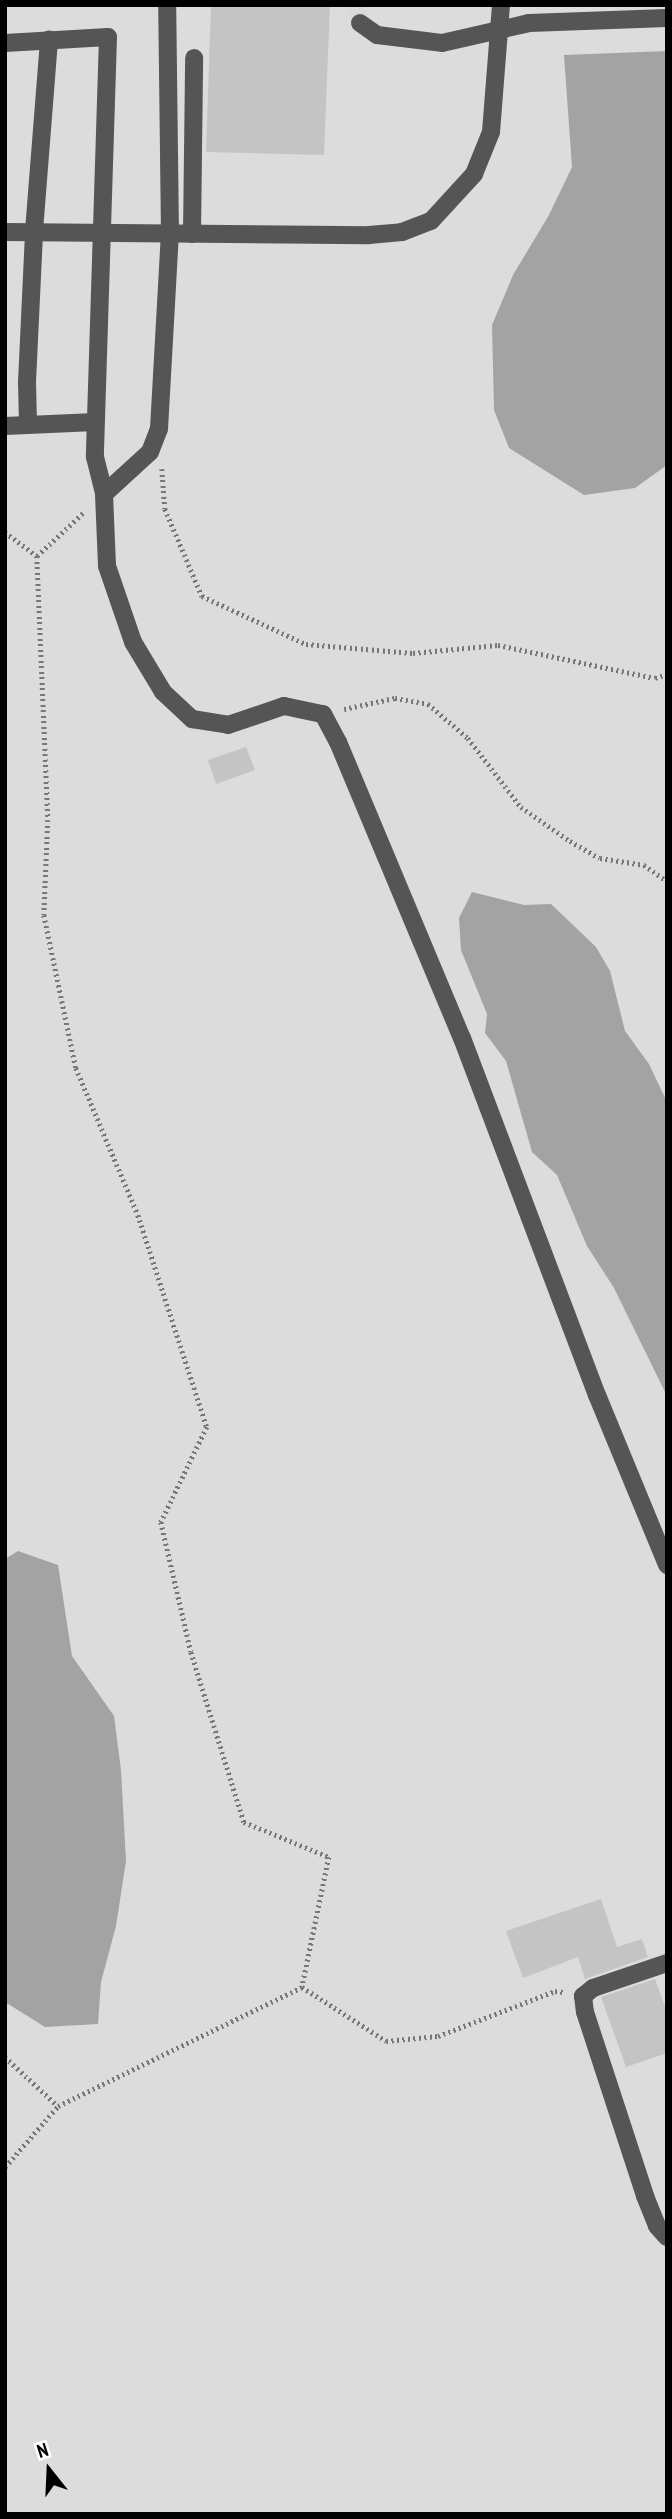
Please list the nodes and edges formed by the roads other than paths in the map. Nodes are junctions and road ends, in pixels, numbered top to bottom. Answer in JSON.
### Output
{"nodes":[{"id":1,"x":167,"y":5,"type":"edge"},
{"id":2,"x":501,"y":5,"type":"edge"},
{"id":3,"x":667,"y":18,"type":"edge"},
{"id":4,"x":360,"y":23,"type":"dead end"},
{"id":5,"x":497,"y":29,"type":"junction"},
{"id":6,"x":49,"y":40,"type":"junction"},
{"id":7,"x":5,"y":43,"type":"edge"},
{"id":8,"x":194,"y":58,"type":"dead end"},
{"id":9,"x":34,"y":231,"type":"junction"},
{"id":10,"x":5,"y":232,"type":"edge"},
{"id":11,"x":100,"y":232,"type":"junction"},
{"id":12,"x":192,"y":234,"type":"junction"},
{"id":13,"x":170,"y":235,"type":"junction"},
{"id":14,"x":96,"y":422,"type":"junction"},
{"id":15,"x":28,"y":425,"type":"junction"},
{"id":16,"x":5,"y":426,"type":"edge"},
{"id":17,"x":104,"y":494,"type":"junction"},
{"id":18,"x":667,"y":1565,"type":"edge"},
{"id":19,"x":667,"y":1963,"type":"edge"},
{"id":20,"x":667,"y":2237,"type":"edge"}],
"edges":[{"from":1,"to":13,"type":"lane"},
{"from":2,"to":5,"type":"lane"},
{"from":3,"to":5,"type":"lane"},
{"from":4,"to":5,"type":"lane"},
{"from":5,"to":12,"type":"lane"},
{"from":6,"to":7,"type":"lane"},
{"from":6,"to":9,"type":"lane"},
{"from":6,"to":11,"type":"lane"},
{"from":8,"to":12,"type":"lane"},
{"from":9,"to":10,"type":"lane"},
{"from":9,"to":11,"type":"lane"},
{"from":9,"to":15,"type":"lane"},
{"from":11,"to":13,"type":"lane"},
{"from":11,"to":14,"type":"lane"},
{"from":12,"to":13,"type":"lane"},
{"from":13,"to":17,"type":"lane"},
{"from":14,"to":15,"type":"lane"},
{"from":14,"to":17,"type":"lane"},
{"from":15,"to":16,"type":"lane"},
{"from":17,"to":18,"type":"lane"},
{"from":19,"to":20,"type":"lane"}]}
